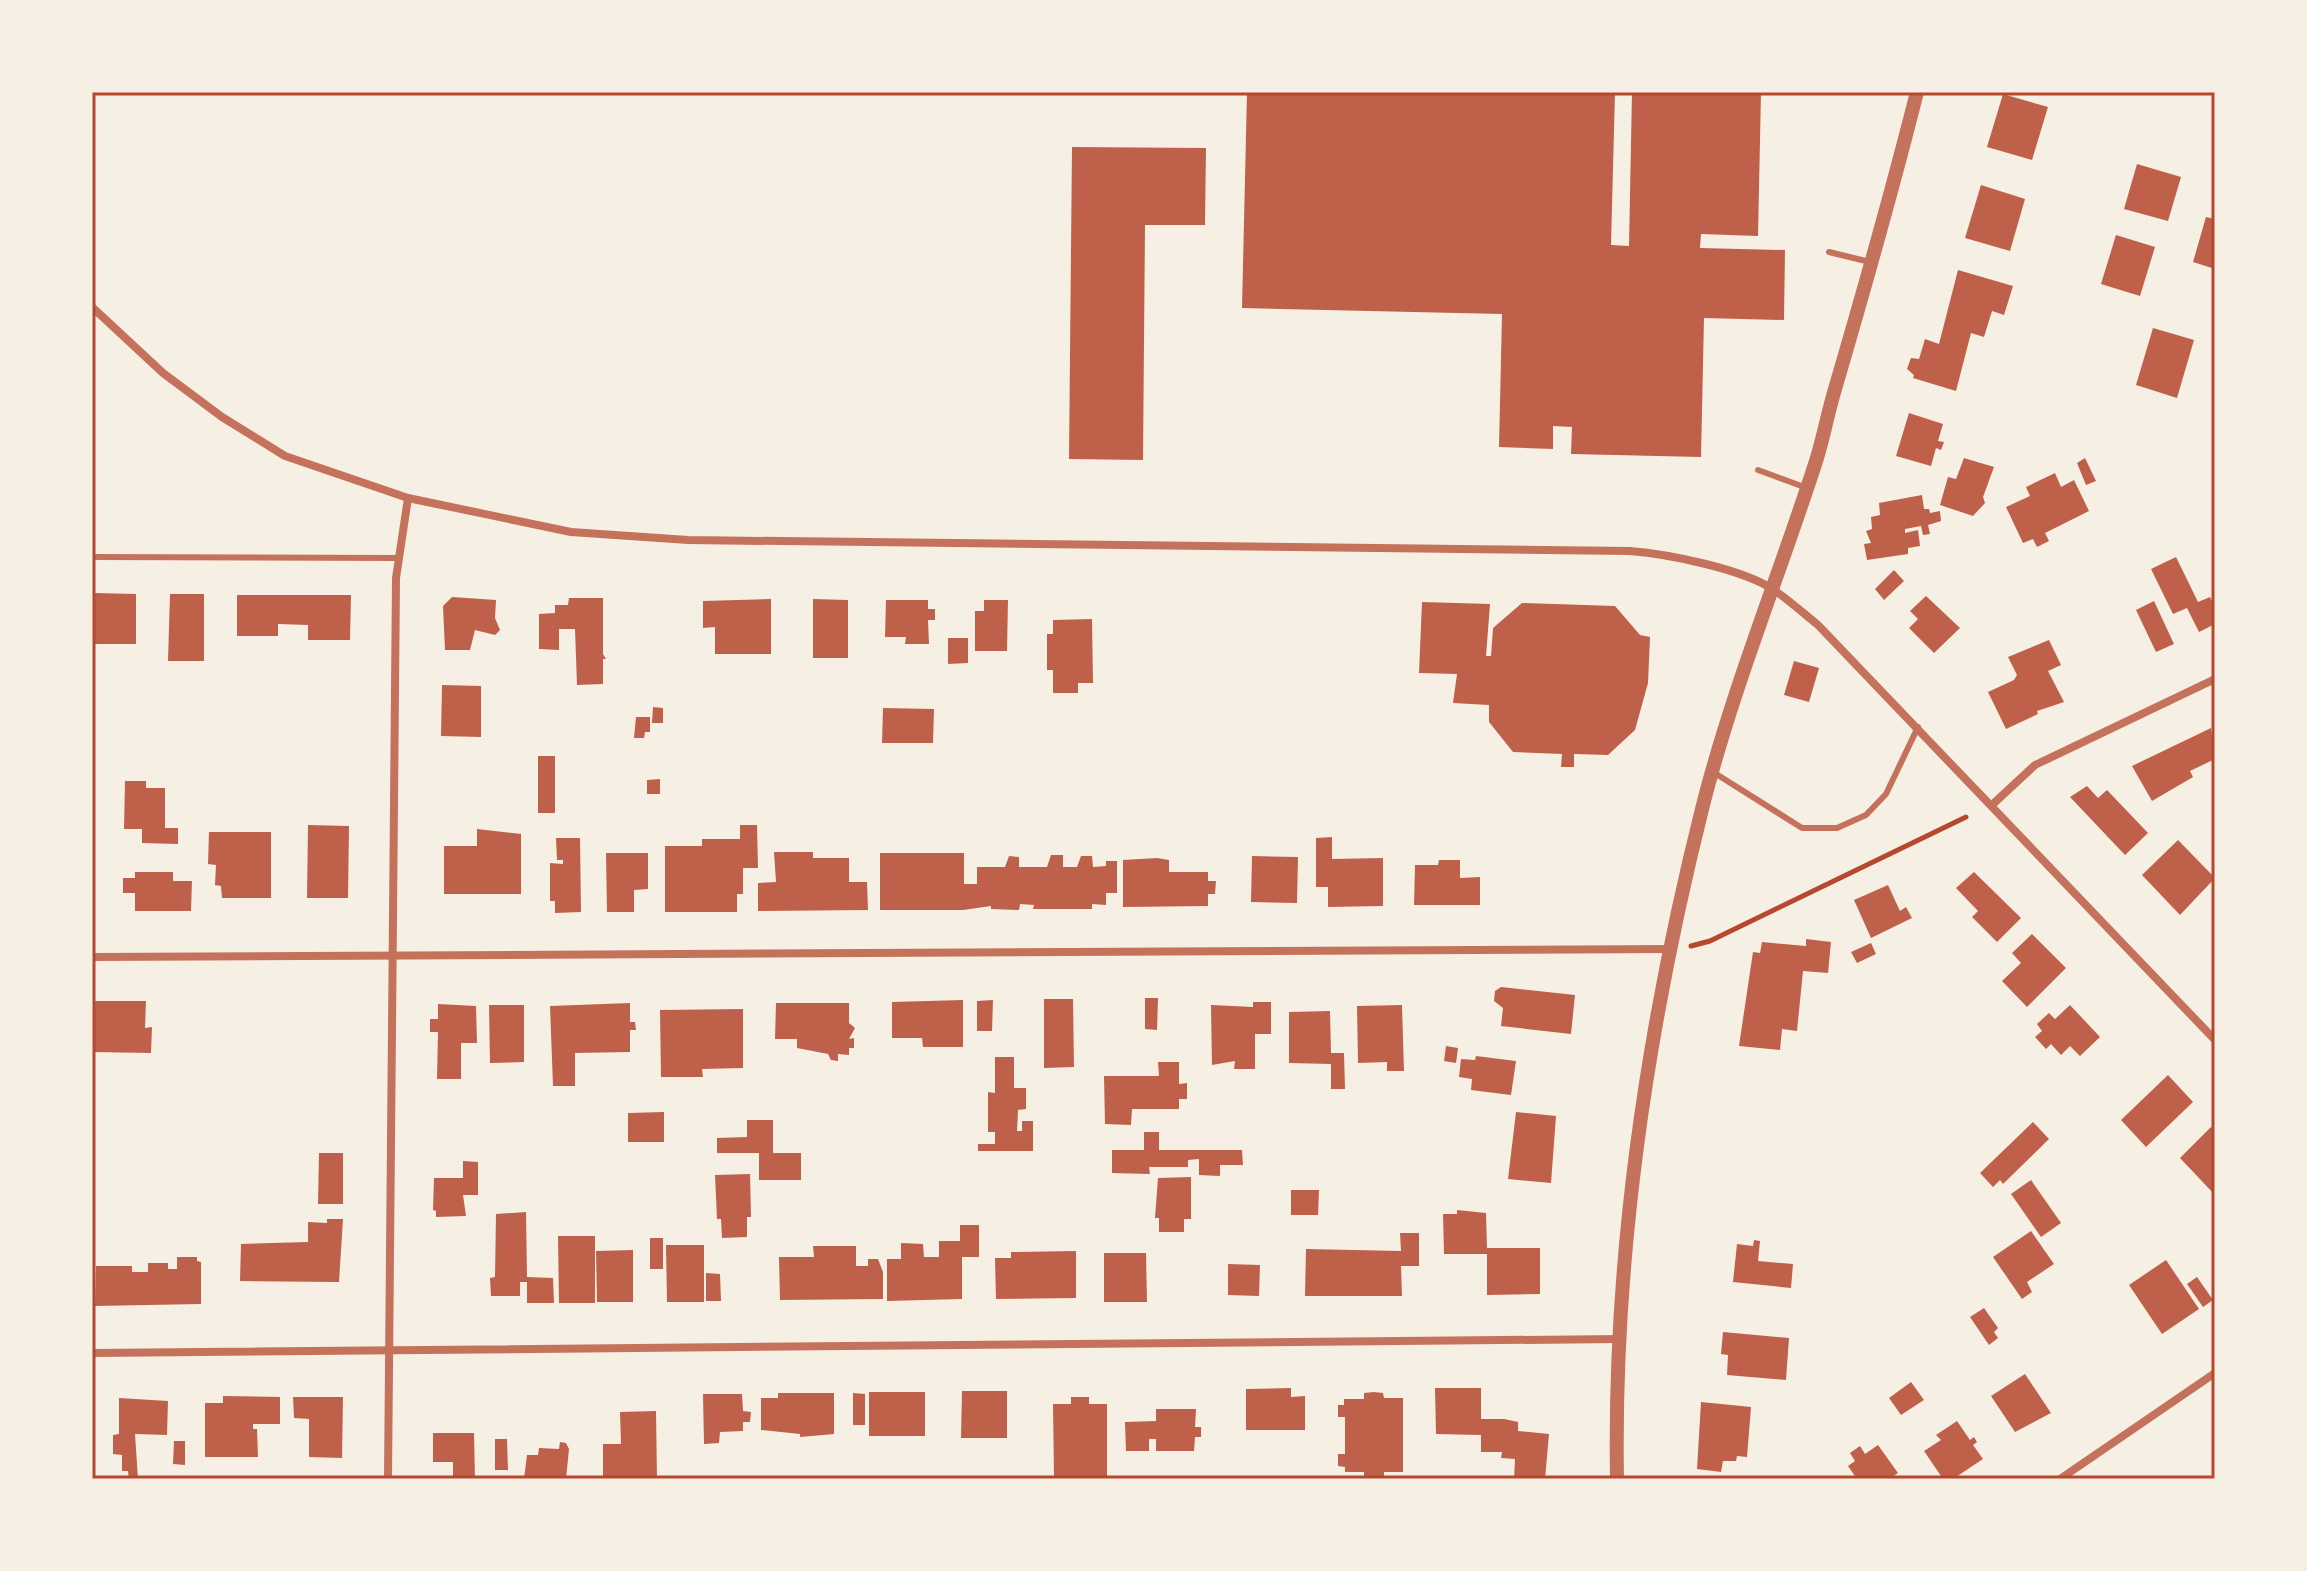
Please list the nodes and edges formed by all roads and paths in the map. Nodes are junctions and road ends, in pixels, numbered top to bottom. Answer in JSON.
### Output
{"nodes":[{"id":1,"x":1917,"y":92,"type":"edge"},
{"id":2,"x":1829,"y":252,"type":"dead end"},
{"id":3,"x":1870,"y":262,"type":"junction"},
{"id":4,"x":92,"y":307,"type":"edge"},
{"id":5,"x":1758,"y":470,"type":"dead end"},
{"id":6,"x":1807,"y":488,"type":"junction"},
{"id":7,"x":408,"y":498,"type":"junction"},
{"id":8,"x":92,"y":557,"type":"edge"},
{"id":9,"x":396,"y":558,"type":"junction"},
{"id":10,"x":1771,"y":588,"type":"junction"},
{"id":11,"x":2215,"y":679,"type":"edge"},
{"id":12,"x":1918,"y":727,"type":"junction"},
{"id":13,"x":1713,"y":772,"type":"junction"},
{"id":14,"x":1993,"y":804,"type":"junction"},
{"id":15,"x":1966,"y":817,"type":"dead end"},
{"id":16,"x":1671,"y":949,"type":"junction"},
{"id":17,"x":92,"y":957,"type":"edge"},
{"id":18,"x":392,"y":958,"type":"junction"},
{"id":19,"x":2215,"y":1040,"type":"edge"},
{"id":20,"x":1620,"y":1339,"type":"junction"},
{"id":21,"x":391,"y":1350,"type":"junction"},
{"id":22,"x":92,"y":1353,"type":"edge"},
{"id":23,"x":2215,"y":1373,"type":"edge"},
{"id":24,"x":388,"y":1479,"type":"edge"},
{"id":25,"x":1617,"y":1479,"type":"edge"},
{"id":26,"x":2060,"y":1479,"type":"edge"}],
"edges":[{"from":1,"to":3,"type":"street"},
{"from":2,"to":3,"type":"lane"},
{"from":3,"to":6,"type":"street"},
{"from":4,"to":7,"type":"street"},
{"from":5,"to":6,"type":"lane"},
{"from":6,"to":10,"type":"street"},
{"from":7,"to":9,"type":"street"},
{"from":7,"to":10,"type":"street"},
{"from":8,"to":9,"type":"lane"},
{"from":9,"to":18,"type":"street"},
{"from":10,"to":12,"type":"street"},
{"from":10,"to":13,"type":"street"},
{"from":11,"to":14,"type":"street"},
{"from":12,"to":13,"type":"lane"},
{"from":12,"to":14,"type":"street"},
{"from":13,"to":16,"type":"street"},
{"from":14,"to":19,"type":"street"},
{"from":15,"to":16,"type":"path"},
{"from":16,"to":18,"type":"street"},
{"from":16,"to":20,"type":"street"},
{"from":17,"to":18,"type":"street"},
{"from":18,"to":21,"type":"street"},
{"from":20,"to":21,"type":"street"},
{"from":20,"to":25,"type":"street"},
{"from":21,"to":22,"type":"street"},
{"from":21,"to":24,"type":"street"},
{"from":23,"to":26,"type":"street"}]}
